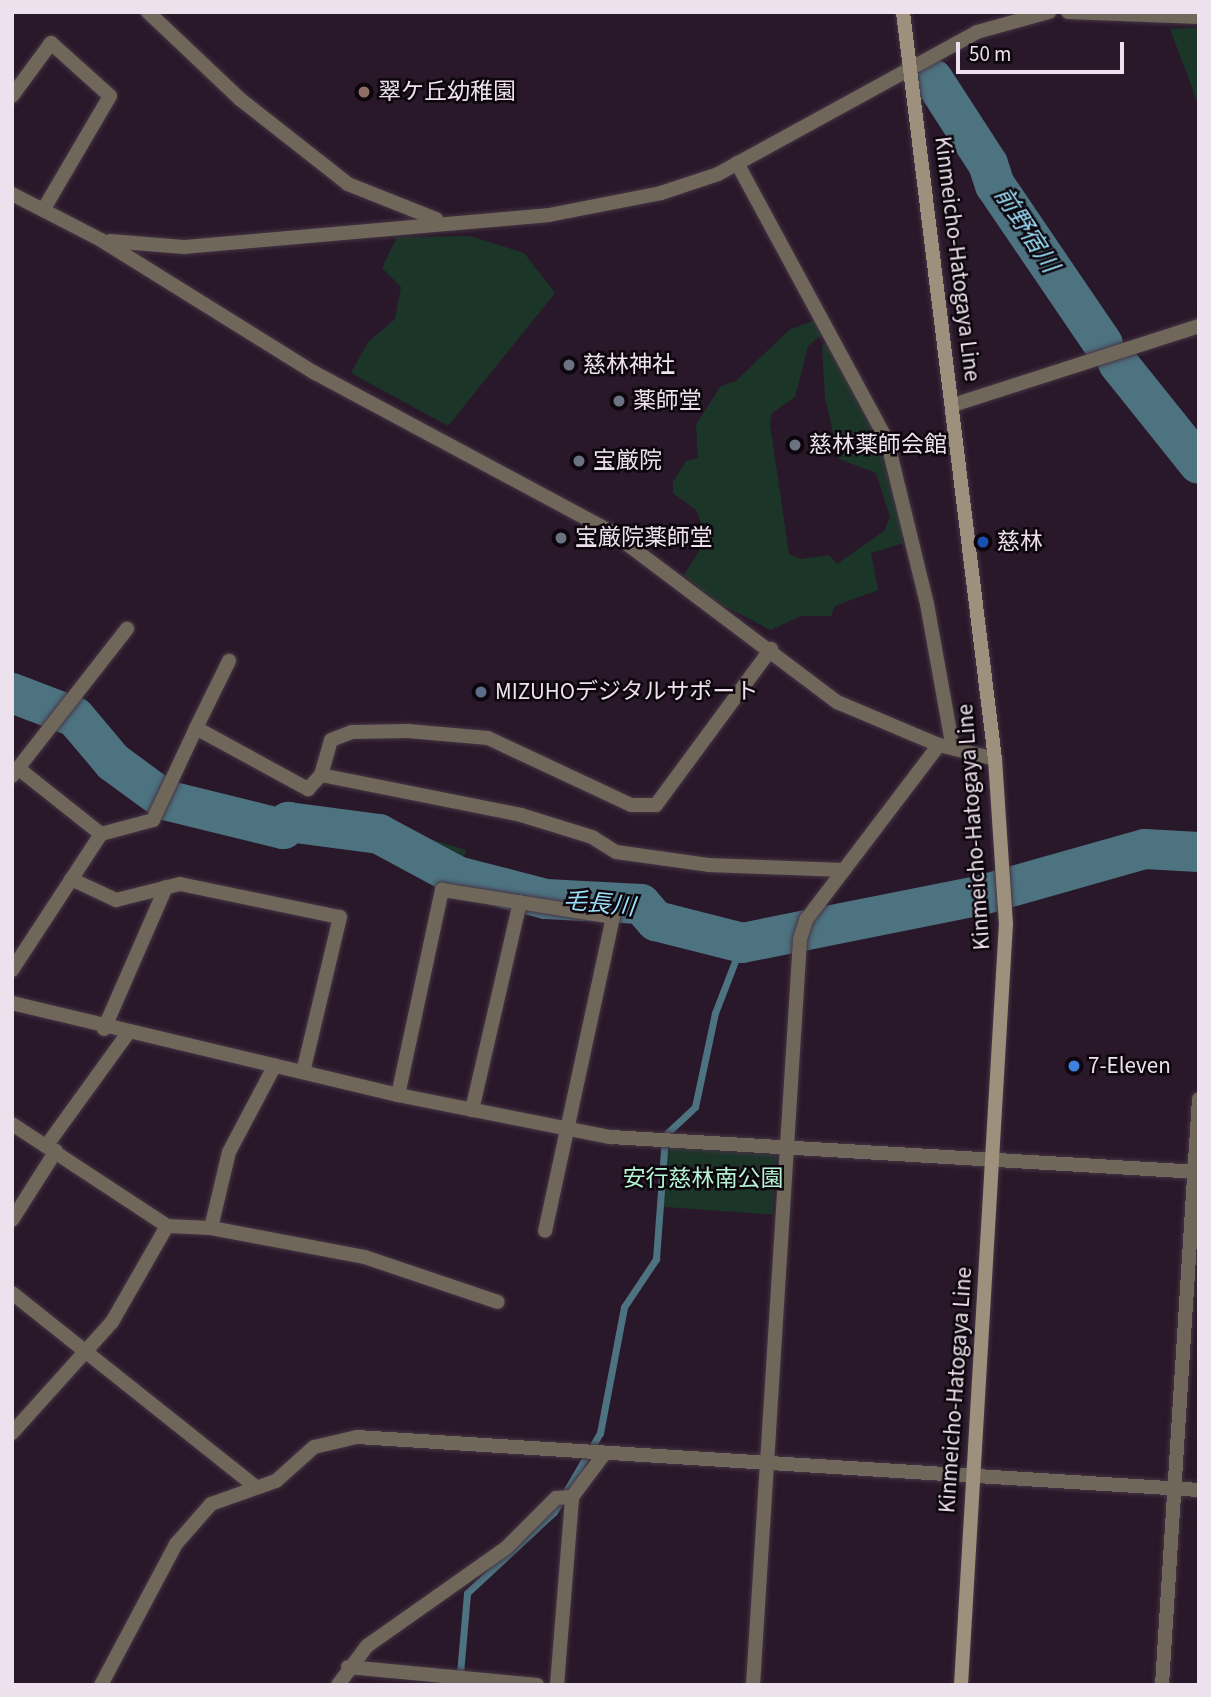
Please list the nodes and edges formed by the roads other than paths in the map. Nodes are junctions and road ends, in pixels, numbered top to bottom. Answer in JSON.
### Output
{"nodes":[{"id":1,"x":148,"y":12,"type":"edge"},
{"id":2,"x":903,"y":12,"type":"edge"},
{"id":3,"x":1049,"y":12,"type":"edge"},
{"id":4,"x":1068,"y":12,"type":"edge"},
{"id":5,"x":1199,"y":17,"type":"edge"},
{"id":6,"x":910,"y":67,"type":"junction"},
{"id":7,"x":12,"y":96,"type":"edge"},
{"id":8,"x":737,"y":163,"type":"junction"},
{"id":9,"x":12,"y":194,"type":"edge"},
{"id":10,"x":43,"y":210,"type":"junction"},
{"id":11,"x":440,"y":221,"type":"junction"},
{"id":12,"x":101,"y":240,"type":"junction"},
{"id":13,"x":1199,"y":326,"type":"edge"},
{"id":14,"x":953,"y":405,"type":"junction"},
{"id":15,"x":127,"y":629,"type":"dead end"},
{"id":16,"x":771,"y":649,"type":"junction"},
{"id":17,"x":229,"y":661,"type":"dead end"},
{"id":18,"x":197,"y":728,"type":"junction"},
{"id":19,"x":946,"y":747,"type":"junction"},
{"id":20,"x":995,"y":759,"type":"junction"},
{"id":21,"x":15,"y":773,"type":"edge"},
{"id":22,"x":321,"y":775,"type":"junction"},
{"id":23,"x":101,"y":834,"type":"junction"},
{"id":24,"x":844,"y":870,"type":"junction"},
{"id":25,"x":71,"y":879,"type":"junction"},
{"id":26,"x":166,"y":887,"type":"junction"},
{"id":27,"x":520,"y":902,"type":"junction"},
{"id":28,"x":12,"y":970,"type":"edge"},
{"id":29,"x":12,"y":1003,"type":"edge"},
{"id":30,"x":104,"y":1029,"type":"junction"},
{"id":31,"x":128,"y":1033,"type":"junction"},
{"id":32,"x":275,"y":1065,"type":"junction"},
{"id":33,"x":303,"y":1072,"type":"junction"},
{"id":34,"x":398,"y":1095,"type":"junction"},
{"id":35,"x":1199,"y":1099,"type":"edge"},
{"id":36,"x":472,"y":1110,"type":"junction"},
{"id":37,"x":12,"y":1124,"type":"edge"},
{"id":38,"x":566,"y":1128,"type":"junction"},
{"id":39,"x":51,"y":1148,"type":"junction"},
{"id":40,"x":789,"y":1148,"type":"junction"},
{"id":41,"x":992,"y":1159,"type":"junction"},
{"id":42,"x":1197,"y":1172,"type":"edge"},
{"id":43,"x":12,"y":1220,"type":"edge"},
{"id":44,"x":167,"y":1226,"type":"junction"},
{"id":45,"x":211,"y":1228,"type":"junction"},
{"id":46,"x":545,"y":1231,"type":"dead end"},
{"id":47,"x":12,"y":1293,"type":"edge"},
{"id":48,"x":498,"y":1302,"type":"dead end"},
{"id":49,"x":87,"y":1350,"type":"junction"},
{"id":50,"x":12,"y":1433,"type":"edge"},
{"id":51,"x":604,"y":1454,"type":"junction"},
{"id":52,"x":768,"y":1463,"type":"junction"},
{"id":53,"x":973,"y":1476,"type":"junction"},
{"id":54,"x":255,"y":1486,"type":"junction"},
{"id":55,"x":1172,"y":1488,"type":"junction"},
{"id":56,"x":1199,"y":1490,"type":"edge"},
{"id":57,"x":572,"y":1497,"type":"junction"},
{"id":58,"x":348,"y":1667,"type":"junction"},
{"id":59,"x":101,"y":1685,"type":"edge"},
{"id":60,"x":338,"y":1685,"type":"edge"},
{"id":61,"x":537,"y":1685,"type":"edge"},
{"id":62,"x":557,"y":1685,"type":"edge"},
{"id":63,"x":753,"y":1685,"type":"edge"},
{"id":64,"x":961,"y":1685,"type":"edge"},
{"id":65,"x":1162,"y":1685,"type":"edge"}],
"edges":[{"from":1,"to":11,"type":"street"},
{"from":2,"to":6,"type":"main road","name":"Kinmeicho-Hatogaya Line"},
{"from":3,"to":6,"type":"street"},
{"from":4,"to":5,"type":"street"},
{"from":6,"to":8,"type":"street"},
{"from":6,"to":14,"type":"main road","name":"Kinmeicho-Hatogaya Line"},
{"from":7,"to":10,"type":"street"},
{"from":8,"to":11,"type":"street"},
{"from":8,"to":19,"type":"street"},
{"from":9,"to":10,"type":"street"},
{"from":10,"to":12,"type":"street"},
{"from":11,"to":12,"type":"street"},
{"from":12,"to":16,"type":"street"},
{"from":13,"to":14,"type":"street"},
{"from":14,"to":20,"type":"main road","name":"Kinmeicho-Hatogaya Line"},
{"from":15,"to":21,"type":"street"},
{"from":16,"to":19,"type":"street"},
{"from":16,"to":22,"type":"street"},
{"from":17,"to":18,"type":"street"},
{"from":18,"to":22,"type":"street"},
{"from":18,"to":23,"type":"street"},
{"from":19,"to":20,"type":"street"},
{"from":19,"to":24,"type":"street"},
{"from":20,"to":41,"type":"main road","name":"Kinmeicho-Hatogaya Line"},
{"from":21,"to":23,"type":"street"},
{"from":22,"to":24,"type":"street"},
{"from":23,"to":25,"type":"street"},
{"from":24,"to":40,"type":"street"},
{"from":25,"to":26,"type":"street"},
{"from":25,"to":28,"type":"street"},
{"from":26,"to":30,"type":"street"},
{"from":26,"to":33,"type":"street"},
{"from":27,"to":34,"type":"street"},
{"from":27,"to":36,"type":"street"},
{"from":27,"to":38,"type":"street"},
{"from":29,"to":30,"type":"street"},
{"from":30,"to":31,"type":"street"},
{"from":31,"to":32,"type":"street"},
{"from":31,"to":39,"type":"street"},
{"from":32,"to":33,"type":"street"},
{"from":32,"to":45,"type":"street"},
{"from":33,"to":34,"type":"street"},
{"from":34,"to":36,"type":"street"},
{"from":35,"to":42,"type":"street"},
{"from":36,"to":38,"type":"street"},
{"from":37,"to":39,"type":"street"},
{"from":38,"to":40,"type":"street"},
{"from":38,"to":46,"type":"street"},
{"from":39,"to":43,"type":"street"},
{"from":39,"to":44,"type":"street"},
{"from":40,"to":41,"type":"street"},
{"from":40,"to":52,"type":"street"},
{"from":41,"to":42,"type":"street"},
{"from":41,"to":53,"type":"main road","name":"Kinmeicho-Hatogaya Line"},
{"from":42,"to":55,"type":"street"},
{"from":44,"to":45,"type":"street"},
{"from":44,"to":49,"type":"street"},
{"from":45,"to":48,"type":"street"},
{"from":47,"to":49,"type":"street"},
{"from":49,"to":50,"type":"street"},
{"from":49,"to":54,"type":"street"},
{"from":51,"to":52,"type":"street"},
{"from":51,"to":54,"type":"street"},
{"from":51,"to":57,"type":"street"},
{"from":52,"to":53,"type":"street"},
{"from":52,"to":63,"type":"street"},
{"from":53,"to":55,"type":"street"},
{"from":53,"to":64,"type":"main road","name":"Kinmeicho-Hatogaya Line"},
{"from":54,"to":59,"type":"street"},
{"from":55,"to":56,"type":"street"},
{"from":55,"to":65,"type":"street"},
{"from":57,"to":58,"type":"street"},
{"from":57,"to":62,"type":"street"},
{"from":58,"to":60,"type":"street"},
{"from":58,"to":61,"type":"street"}]}
